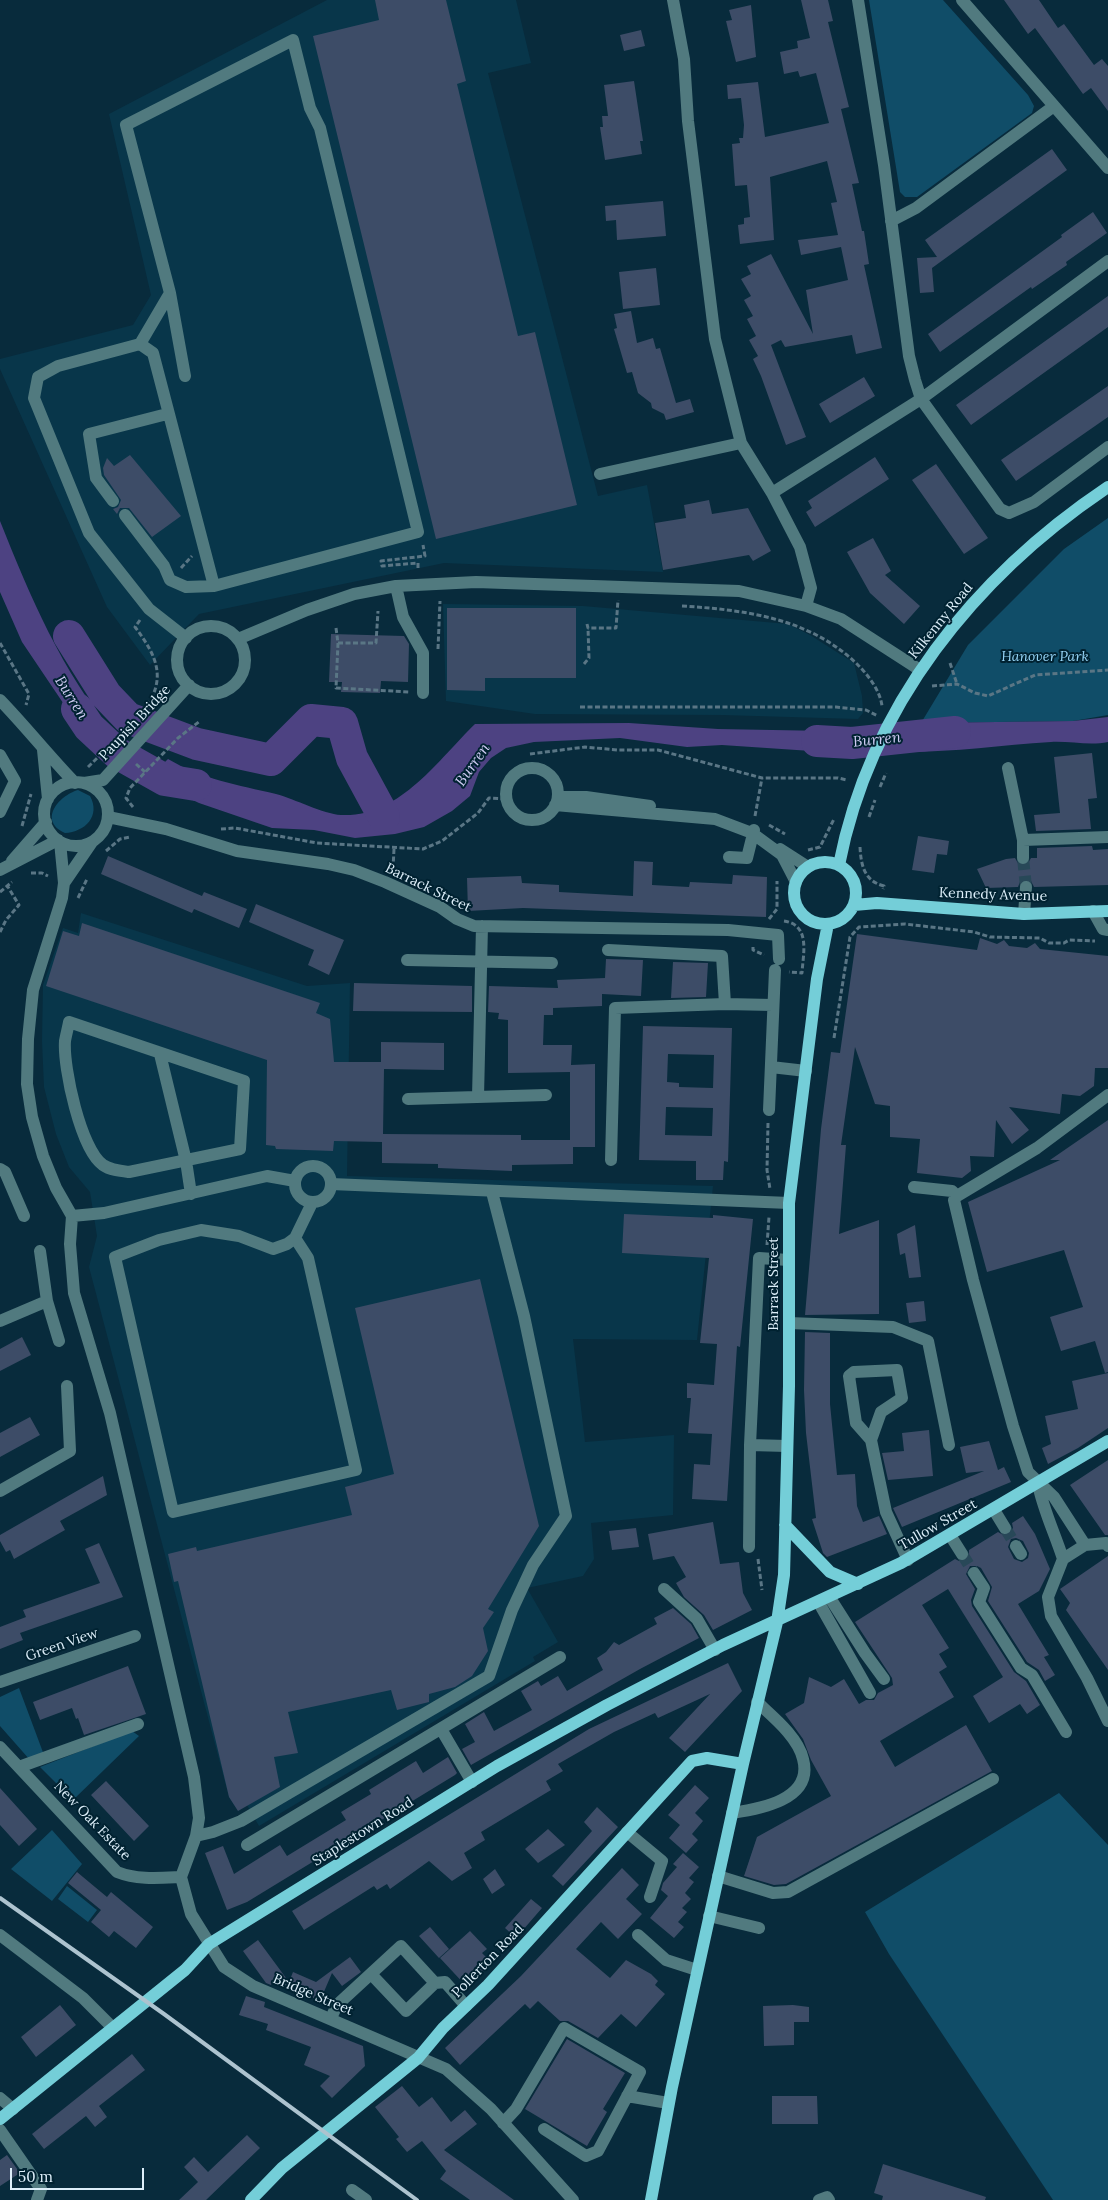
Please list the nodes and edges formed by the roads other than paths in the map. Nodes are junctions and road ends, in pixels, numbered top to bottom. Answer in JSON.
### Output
{"nodes":[{"id":1,"x":673,"y":0,"type":"edge"},
{"id":2,"x":858,"y":0,"type":"edge"},
{"id":3,"x":962,"y":0,"type":"edge"},
{"id":4,"x":1054,"y":106,"type":"junction"},
{"id":5,"x":1108,"y":168,"type":"edge"},
{"id":6,"x":891,"y":221,"type":"junction"},
{"id":7,"x":1108,"y":261,"type":"edge"},
{"id":8,"x":170,"y":293,"type":"junction"},
{"id":9,"x":140,"y":344,"type":"junction"},
{"id":10,"x":186,"y":376,"type":"dead end"},
{"id":11,"x":920,"y":399,"type":"junction"},
{"id":12,"x":167,"y":414,"type":"junction"},
{"id":13,"x":741,"y":443,"type":"junction"},
{"id":14,"x":1108,"y":447,"type":"edge"},
{"id":15,"x":600,"y":474,"type":"dead end"},
{"id":16,"x":1108,"y":487,"type":"edge"},
{"id":17,"x":772,"y":493,"type":"junction"},
{"id":18,"x":114,"y":501,"type":"dead end"},
{"id":19,"x":124,"y":515,"type":"dead end"},
{"id":20,"x":214,"y":586,"type":"junction"},
{"id":21,"x":396,"y":586,"type":"junction"},
{"id":22,"x":806,"y":606,"type":"junction"},
{"id":23,"x":186,"y":638,"type":"junction"},
{"id":24,"x":238,"y":639,"type":"junction"},
{"id":25,"x":920,"y":670,"type":"junction"},
{"id":26,"x":189,"y":686,"type":"junction"},
{"id":27,"x":423,"y":693,"type":"road end"},
{"id":28,"x":0,"y":700,"type":"edge"},
{"id":29,"x":43,"y":750,"type":"junction"},
{"id":30,"x":0,"y":754,"type":"edge"},
{"id":31,"x":1008,"y":768,"type":"dead end"},
{"id":32,"x":104,"y":780,"type":"junction"},
{"id":33,"x":78,"y":783,"type":"junction"},
{"id":34,"x":48,"y":799,"type":"junction"},
{"id":35,"x":104,"y":799,"type":"junction"},
{"id":36,"x":557,"y":801,"type":"junction"},
{"id":37,"x":0,"y":812,"type":"edge"},
{"id":38,"x":108,"y":817,"type":"junction"},
{"id":39,"x":46,"y":822,"type":"junction"},
{"id":40,"x":753,"y":831,"type":"junction"},
{"id":41,"x":1108,"y":837,"type":"edge"},
{"id":42,"x":1023,"y":840,"type":"junction"},
{"id":43,"x":59,"y":841,"type":"junction"},
{"id":44,"x":92,"y":842,"type":"junction"},
{"id":45,"x":843,"y":845,"type":"junction"},
{"id":46,"x":729,"y":857,"type":"dead end"},
{"id":47,"x":1024,"y":858,"type":"tunnel mouth"},
{"id":48,"x":822,"y":862,"type":"junction"},
{"id":49,"x":839,"y":865,"type":"junction"},
{"id":50,"x":808,"y":867,"type":"junction"},
{"id":51,"x":3,"y":868,"type":"edge"},
{"id":52,"x":796,"y":882,"type":"junction"},
{"id":53,"x":64,"y":883,"type":"junction"},
{"id":54,"x":855,"y":886,"type":"junction"},
{"id":55,"x":1026,"y":887,"type":"tunnel mouth"},
{"id":56,"x":877,"y":903,"type":"junction"},
{"id":57,"x":854,"y":905,"type":"junction"},
{"id":58,"x":1108,"y":910,"type":"edge"},
{"id":59,"x":1093,"y":911,"type":"junction"},
{"id":60,"x":1024,"y":914,"type":"junction"},
{"id":61,"x":813,"y":922,"type":"junction"},
{"id":62,"x":828,"y":924,"type":"junction"},
{"id":63,"x":482,"y":926,"type":"junction"},
{"id":64,"x":1108,"y":930,"type":"edge"},
{"id":65,"x":823,"y":947,"type":"junction"},
{"id":66,"x":608,"y":950,"type":"dead end"},
{"id":67,"x":407,"y":960,"type":"dead end"},
{"id":68,"x":480,"y":961,"type":"junction"},
{"id":69,"x":552,"y":963,"type":"dead end"},
{"id":70,"x":725,"y":1004,"type":"junction"},
{"id":71,"x":773,"y":1005,"type":"junction"},
{"id":72,"x":160,"y":1054,"type":"junction"},
{"id":73,"x":770,"y":1066,"type":"junction"},
{"id":74,"x":806,"y":1071,"type":"junction"},
{"id":75,"x":546,"y":1095,"type":"dead end"},
{"id":76,"x":1108,"y":1095,"type":"edge"},
{"id":77,"x":478,"y":1097,"type":"junction"},
{"id":78,"x":408,"y":1098,"type":"dead end"},
{"id":79,"x":769,"y":1110,"type":"road end"},
{"id":80,"x":611,"y":1160,"type":"dead end"},
{"id":81,"x":186,"y":1161,"type":"junction"},
{"id":82,"x":0,"y":1169,"type":"edge"},
{"id":83,"x":295,"y":1181,"type":"junction"},
{"id":84,"x":331,"y":1184,"type":"junction"},
{"id":85,"x":914,"y":1187,"type":"dead end"},
{"id":86,"x":492,"y":1192,"type":"junction"},
{"id":87,"x":191,"y":1194,"type":"junction"},
{"id":88,"x":957,"y":1196,"type":"junction"},
{"id":89,"x":312,"y":1203,"type":"junction"},
{"id":90,"x":789,"y":1203,"type":"junction"},
{"id":91,"x":24,"y":1216,"type":"dead end"},
{"id":92,"x":72,"y":1216,"type":"junction"},
{"id":93,"x":296,"y":1238,"type":"junction"},
{"id":94,"x":40,"y":1251,"type":"dead end"},
{"id":95,"x":788,"y":1260,"type":"junction"},
{"id":96,"x":46,"y":1301,"type":"junction"},
{"id":97,"x":0,"y":1321,"type":"edge"},
{"id":98,"x":789,"y":1323,"type":"junction"},
{"id":99,"x":59,"y":1341,"type":"dead end"},
{"id":100,"x":67,"y":1386,"type":"dead end"},
{"id":101,"x":871,"y":1440,"type":"junction"},
{"id":102,"x":1108,"y":1441,"type":"edge"},
{"id":103,"x":753,"y":1445,"type":"junction"},
{"id":104,"x":950,"y":1445,"type":"dead end"},
{"id":105,"x":787,"y":1446,"type":"junction"},
{"id":106,"x":1038,"y":1484,"type":"junction"},
{"id":107,"x":0,"y":1491,"type":"edge"},
{"id":108,"x":994,"y":1510,"type":"junction"},
{"id":109,"x":785,"y":1525,"type":"junction"},
{"id":110,"x":1005,"y":1528,"type":"tunnel mouth"},
{"id":111,"x":950,"y":1535,"type":"junction"},
{"id":112,"x":1085,"y":1546,"type":"junction"},
{"id":113,"x":1108,"y":1546,"type":"edge"},
{"id":114,"x":749,"y":1547,"type":"dead end"},
{"id":115,"x":962,"y":1554,"type":"tunnel mouth"},
{"id":116,"x":1063,"y":1559,"type":"junction"},
{"id":117,"x":908,"y":1560,"type":"junction"},
{"id":118,"x":974,"y":1573,"type":"tunnel mouth"},
{"id":119,"x":858,"y":1584,"type":"junction"},
{"id":120,"x":664,"y":1589,"type":"dead end"},
{"id":121,"x":825,"y":1600,"type":"junction"},
{"id":122,"x":776,"y":1622,"type":"junction"},
{"id":123,"x":134,"y":1636,"type":"dead end"},
{"id":124,"x":715,"y":1650,"type":"junction"},
{"id":125,"x":560,"y":1657,"type":"dead end"},
{"id":126,"x":884,"y":1678,"type":"dead end"},
{"id":127,"x":0,"y":1682,"type":"edge"},
{"id":128,"x":870,"y":1693,"type":"dead end"},
{"id":129,"x":757,"y":1702,"type":"junction"},
{"id":130,"x":1108,"y":1721,"type":"edge"},
{"id":131,"x":138,"y":1724,"type":"dead end"},
{"id":132,"x":441,"y":1729,"type":"junction"},
{"id":133,"x":1066,"y":1732,"type":"dead end"},
{"id":134,"x":0,"y":1747,"type":"edge"},
{"id":135,"x":742,"y":1764,"type":"junction"},
{"id":136,"x":19,"y":1767,"type":"junction"},
{"id":137,"x":993,"y":1779,"type":"dead end"},
{"id":138,"x":472,"y":1782,"type":"junction"},
{"id":139,"x":732,"y":1813,"type":"junction"},
{"id":140,"x":627,"y":1832,"type":"junction"},
{"id":141,"x":196,"y":1836,"type":"junction"},
{"id":142,"x":248,"y":1844,"type":"dead end"},
{"id":143,"x":718,"y":1876,"type":"junction"},
{"id":144,"x":181,"y":1877,"type":"junction"},
{"id":145,"x":650,"y":1897,"type":"dead end"},
{"id":146,"x":709,"y":1916,"type":"junction"},
{"id":147,"x":759,"y":1928,"type":"dead end"},
{"id":148,"x":0,"y":1934,"type":"edge"},
{"id":149,"x":638,"y":1935,"type":"dead end"},
{"id":150,"x":209,"y":1944,"type":"junction"},
{"id":151,"x":697,"y":1970,"type":"junction"},
{"id":152,"x":371,"y":1974,"type":"junction"},
{"id":153,"x":435,"y":1983,"type":"junction"},
{"id":154,"x":466,"y":2006,"type":"junction"},
{"id":155,"x":332,"y":2018,"type":"junction"},
{"id":156,"x":113,"y":2028,"type":"junction"},
{"id":157,"x":418,"y":2058,"type":"junction"},
{"id":158,"x":627,"y":2096,"type":"junction"},
{"id":159,"x":0,"y":2098,"type":"edge"},
{"id":160,"x":668,"y":2103,"type":"junction"},
{"id":161,"x":13,"y":2109,"type":"junction"},
{"id":162,"x":0,"y":2119,"type":"edge"},
{"id":163,"x":503,"y":2123,"type":"junction"},
{"id":164,"x":544,"y":2128,"type":"dead end"},
{"id":165,"x":0,"y":2130,"type":"edge"},
{"id":166,"x":352,"y":2190,"type":"dead end"},
{"id":167,"x":37,"y":2200,"type":"edge"},
{"id":168,"x":251,"y":2200,"type":"edge"},
{"id":169,"x":366,"y":2200,"type":"edge"},
{"id":170,"x":573,"y":2200,"type":"edge"},
{"id":171,"x":651,"y":2200,"type":"edge"},
{"id":172,"x":819,"y":2200,"type":"edge"},
{"id":173,"x":829,"y":2200,"type":"edge"}],
"edges":[{"from":1,"to":13,"type":"street"},
{"from":2,"to":6,"type":"street"},
{"from":3,"to":4,"type":"street"},
{"from":4,"to":5,"type":"street"},
{"from":4,"to":6,"type":"street"},
{"from":6,"to":11,"type":"street"},
{"from":7,"to":11,"type":"street"},
{"from":8,"to":9,"type":"street"},
{"from":8,"to":10,"type":"street"},
{"from":8,"to":20,"type":"street"},
{"from":9,"to":12,"type":"street"},
{"from":9,"to":23,"type":"street"},
{"from":11,"to":14,"type":"street"},
{"from":11,"to":17,"type":"street"},
{"from":12,"to":18,"type":"street"},
{"from":12,"to":20,"type":"street"},
{"from":13,"to":15,"type":"street"},
{"from":13,"to":17,"type":"street"},
{"from":16,"to":25,"type":"main road","name":"Kilkenny Road"},
{"from":17,"to":22,"type":"street"},
{"from":19,"to":20,"type":"street"},
{"from":21,"to":22,"type":"street"},
{"from":21,"to":24,"type":"street"},
{"from":21,"to":27,"type":"street"},
{"from":22,"to":25,"type":"street"},
{"from":23,"to":24,"type":"street"},
{"from":23,"to":26,"type":"street"},
{"from":24,"to":26,"type":"street"},
{"from":25,"to":45,"type":"main road","name":"Kilkenny Road"},
{"from":26,"to":32,"type":"street","name":"Paupish Bridge"},
{"from":28,"to":29,"type":"street"},
{"from":29,"to":33,"type":"street"},
{"from":29,"to":34,"type":"street"},
{"from":30,"to":37,"type":"street"},
{"from":31,"to":42,"type":"street"},
{"from":32,"to":33,"type":"street","name":"Paupish Bridge"},
{"from":32,"to":35,"type":"street","name":"Paupish Bridge"},
{"from":33,"to":34,"type":"street"},
{"from":33,"to":35,"type":"street"},
{"from":34,"to":39,"type":"street"},
{"from":35,"to":38,"type":"street"},
{"from":36,"to":36,"type":"street"},
{"from":36,"to":40,"type":"street"},
{"from":38,"to":44,"type":"street"},
{"from":38,"to":63,"type":"street","name":"Barrack Street"},
{"from":39,"to":43,"type":"street"},
{"from":39,"to":51,"type":"street"},
{"from":40,"to":46,"type":"street"},
{"from":40,"to":50,"type":"street"},
{"from":40,"to":52,"type":"street"},
{"from":41,"to":42,"type":"street"},
{"from":42,"to":47,"type":"street"},
{"from":43,"to":44,"type":"street"},
{"from":43,"to":51,"type":"street"},
{"from":43,"to":53,"type":"street"},
{"from":44,"to":53,"type":"street"},
{"from":45,"to":48,"type":"main road"},
{"from":45,"to":49,"type":"main road","name":"Kilkenny Road"},
{"from":48,"to":49,"type":"main road"},
{"from":48,"to":50,"type":"main road"},
{"from":49,"to":54,"type":"main road"},
{"from":50,"to":52,"type":"main road"},
{"from":52,"to":61,"type":"main road"},
{"from":53,"to":92,"type":"street"},
{"from":54,"to":56,"type":"main road"},
{"from":54,"to":57,"type":"main road"},
{"from":55,"to":60,"type":"street"},
{"from":56,"to":57,"type":"main road","name":"Kennedy Avenue"},
{"from":56,"to":60,"type":"main road","name":"Kennedy Avenue"},
{"from":57,"to":62,"type":"main road"},
{"from":58,"to":59,"type":"main road","name":"Kennedy Avenue"},
{"from":59,"to":60,"type":"main road","name":"Kennedy Avenue"},
{"from":59,"to":64,"type":"street"},
{"from":61,"to":62,"type":"main road"},
{"from":61,"to":65,"type":"main road"},
{"from":62,"to":65,"type":"main road","name":"Barrack Street"},
{"from":63,"to":68,"type":"street"},
{"from":63,"to":71,"type":"street","name":"Barrack Street"},
{"from":65,"to":74,"type":"main road","name":"Barrack Street"},
{"from":66,"to":70,"type":"street"},
{"from":67,"to":68,"type":"street"},
{"from":68,"to":69,"type":"street"},
{"from":68,"to":77,"type":"street"},
{"from":70,"to":71,"type":"street"},
{"from":70,"to":80,"type":"street"},
{"from":71,"to":73,"type":"street"},
{"from":72,"to":81,"type":"street"},
{"from":72,"to":81,"type":"street"},
{"from":72,"to":81,"type":"street"},
{"from":73,"to":74,"type":"street"},
{"from":73,"to":79,"type":"street"},
{"from":74,"to":90,"type":"main road","name":"Barrack Street"},
{"from":75,"to":77,"type":"street"},
{"from":76,"to":88,"type":"street"},
{"from":77,"to":78,"type":"street"},
{"from":81,"to":87,"type":"street"},
{"from":82,"to":91,"type":"street"},
{"from":83,"to":84,"type":"street"},
{"from":83,"to":87,"type":"street"},
{"from":83,"to":89,"type":"street"},
{"from":84,"to":86,"type":"street"},
{"from":84,"to":89,"type":"street"},
{"from":85,"to":88,"type":"street"},
{"from":86,"to":90,"type":"street"},
{"from":86,"to":141,"type":"street"},
{"from":87,"to":92,"type":"street"},
{"from":88,"to":106,"type":"street"},
{"from":89,"to":93,"type":"street"},
{"from":90,"to":95,"type":"main road","name":"Barrack Street"},
{"from":92,"to":141,"type":"street"},
{"from":93,"to":93,"type":"street"},
{"from":94,"to":96,"type":"street"},
{"from":95,"to":98,"type":"main road","name":"Barrack Street"},
{"from":95,"to":103,"type":"street"},
{"from":96,"to":97,"type":"street"},
{"from":96,"to":99,"type":"street"},
{"from":98,"to":104,"type":"street"},
{"from":98,"to":105,"type":"main road","name":"Barrack Street"},
{"from":100,"to":107,"type":"street"},
{"from":101,"to":101,"type":"street"},
{"from":101,"to":117,"type":"street"},
{"from":102,"to":106,"type":"main road","name":"Tullow Street"},
{"from":103,"to":105,"type":"street"},
{"from":103,"to":114,"type":"street"},
{"from":105,"to":109,"type":"main road","name":"Barrack Street"},
{"from":106,"to":108,"type":"main road","name":"Tullow Street"},
{"from":106,"to":112,"type":"street"},
{"from":106,"to":116,"type":"street"},
{"from":108,"to":110,"type":"street"},
{"from":108,"to":111,"type":"main road","name":"Tullow Street"},
{"from":109,"to":119,"type":"main road"},
{"from":109,"to":122,"type":"main road","name":"Barrack Street"},
{"from":111,"to":115,"type":"street"},
{"from":111,"to":117,"type":"main road","name":"Tullow Street"},
{"from":112,"to":113,"type":"street"},
{"from":112,"to":116,"type":"street"},
{"from":116,"to":130,"type":"street"},
{"from":117,"to":119,"type":"main road","name":"Tullow Street"},
{"from":118,"to":133,"type":"street"},
{"from":119,"to":121,"type":"main road","name":"Tullow Street"},
{"from":120,"to":124,"type":"street"},
{"from":121,"to":122,"type":"main road","name":"Tullow Street"},
{"from":121,"to":126,"type":"street"},
{"from":121,"to":128,"type":"street"},
{"from":122,"to":124,"type":"main road","name":"Staplestown Road"},
{"from":122,"to":129,"type":"main road","name":"Barrack Street"},
{"from":123,"to":127,"type":"street","name":"Green View"},
{"from":124,"to":138,"type":"main road","name":"Staplestown Road"},
{"from":125,"to":132,"type":"street"},
{"from":129,"to":135,"type":"main road","name":"Barrack Street"},
{"from":129,"to":139,"type":"street"},
{"from":131,"to":136,"type":"street"},
{"from":132,"to":138,"type":"street"},
{"from":132,"to":142,"type":"street"},
{"from":134,"to":136,"type":"street","name":"New Oak Estate"},
{"from":135,"to":139,"type":"main road","name":"Barrack Street"},
{"from":135,"to":140,"type":"main road","name":"Pollerton Road"},
{"from":136,"to":144,"type":"street","name":"New Oak Estate"},
{"from":137,"to":143,"type":"street"},
{"from":138,"to":150,"type":"main road","name":"Staplestown Road"},
{"from":139,"to":143,"type":"main road","name":"Barrack Street"},
{"from":140,"to":145,"type":"street"},
{"from":140,"to":154,"type":"main road","name":"Pollerton Road"},
{"from":141,"to":144,"type":"street"},
{"from":143,"to":146,"type":"main road","name":"Barrack Street"},
{"from":144,"to":150,"type":"street","name":"Bridge Street"},
{"from":146,"to":147,"type":"street"},
{"from":146,"to":151,"type":"main road","name":"Barrack Street"},
{"from":148,"to":156,"type":"street"},
{"from":149,"to":151,"type":"street"},
{"from":150,"to":155,"type":"street","name":"Bridge Street"},
{"from":150,"to":156,"type":"main road","name":"Staplestown Road"},
{"from":151,"to":160,"type":"main road","name":"Barrack Street"},
{"from":152,"to":153,"type":"street"},
{"from":152,"to":153,"type":"street"},
{"from":152,"to":155,"type":"street"},
{"from":153,"to":154,"type":"street"},
{"from":154,"to":157,"type":"main road","name":"Pollerton Road"},
{"from":155,"to":157,"type":"street","name":"Bridge Street"},
{"from":156,"to":161,"type":"main road","name":"Staplestown Road"},
{"from":157,"to":163,"type":"street","name":"Bridge Street"},
{"from":157,"to":168,"type":"main road","name":"Pollerton Road"},
{"from":158,"to":160,"type":"street"},
{"from":158,"to":163,"type":"street"},
{"from":158,"to":164,"type":"street"},
{"from":159,"to":161,"type":"street"},
{"from":160,"to":171,"type":"main road","name":"Barrack Street"},
{"from":161,"to":162,"type":"main road","name":"Staplestown Road"},
{"from":163,"to":170,"type":"street","name":"Bridge Street"},
{"from":165,"to":167,"type":"street"},
{"from":166,"to":169,"type":"street"},
{"from":172,"to":173,"type":"street"}]}
